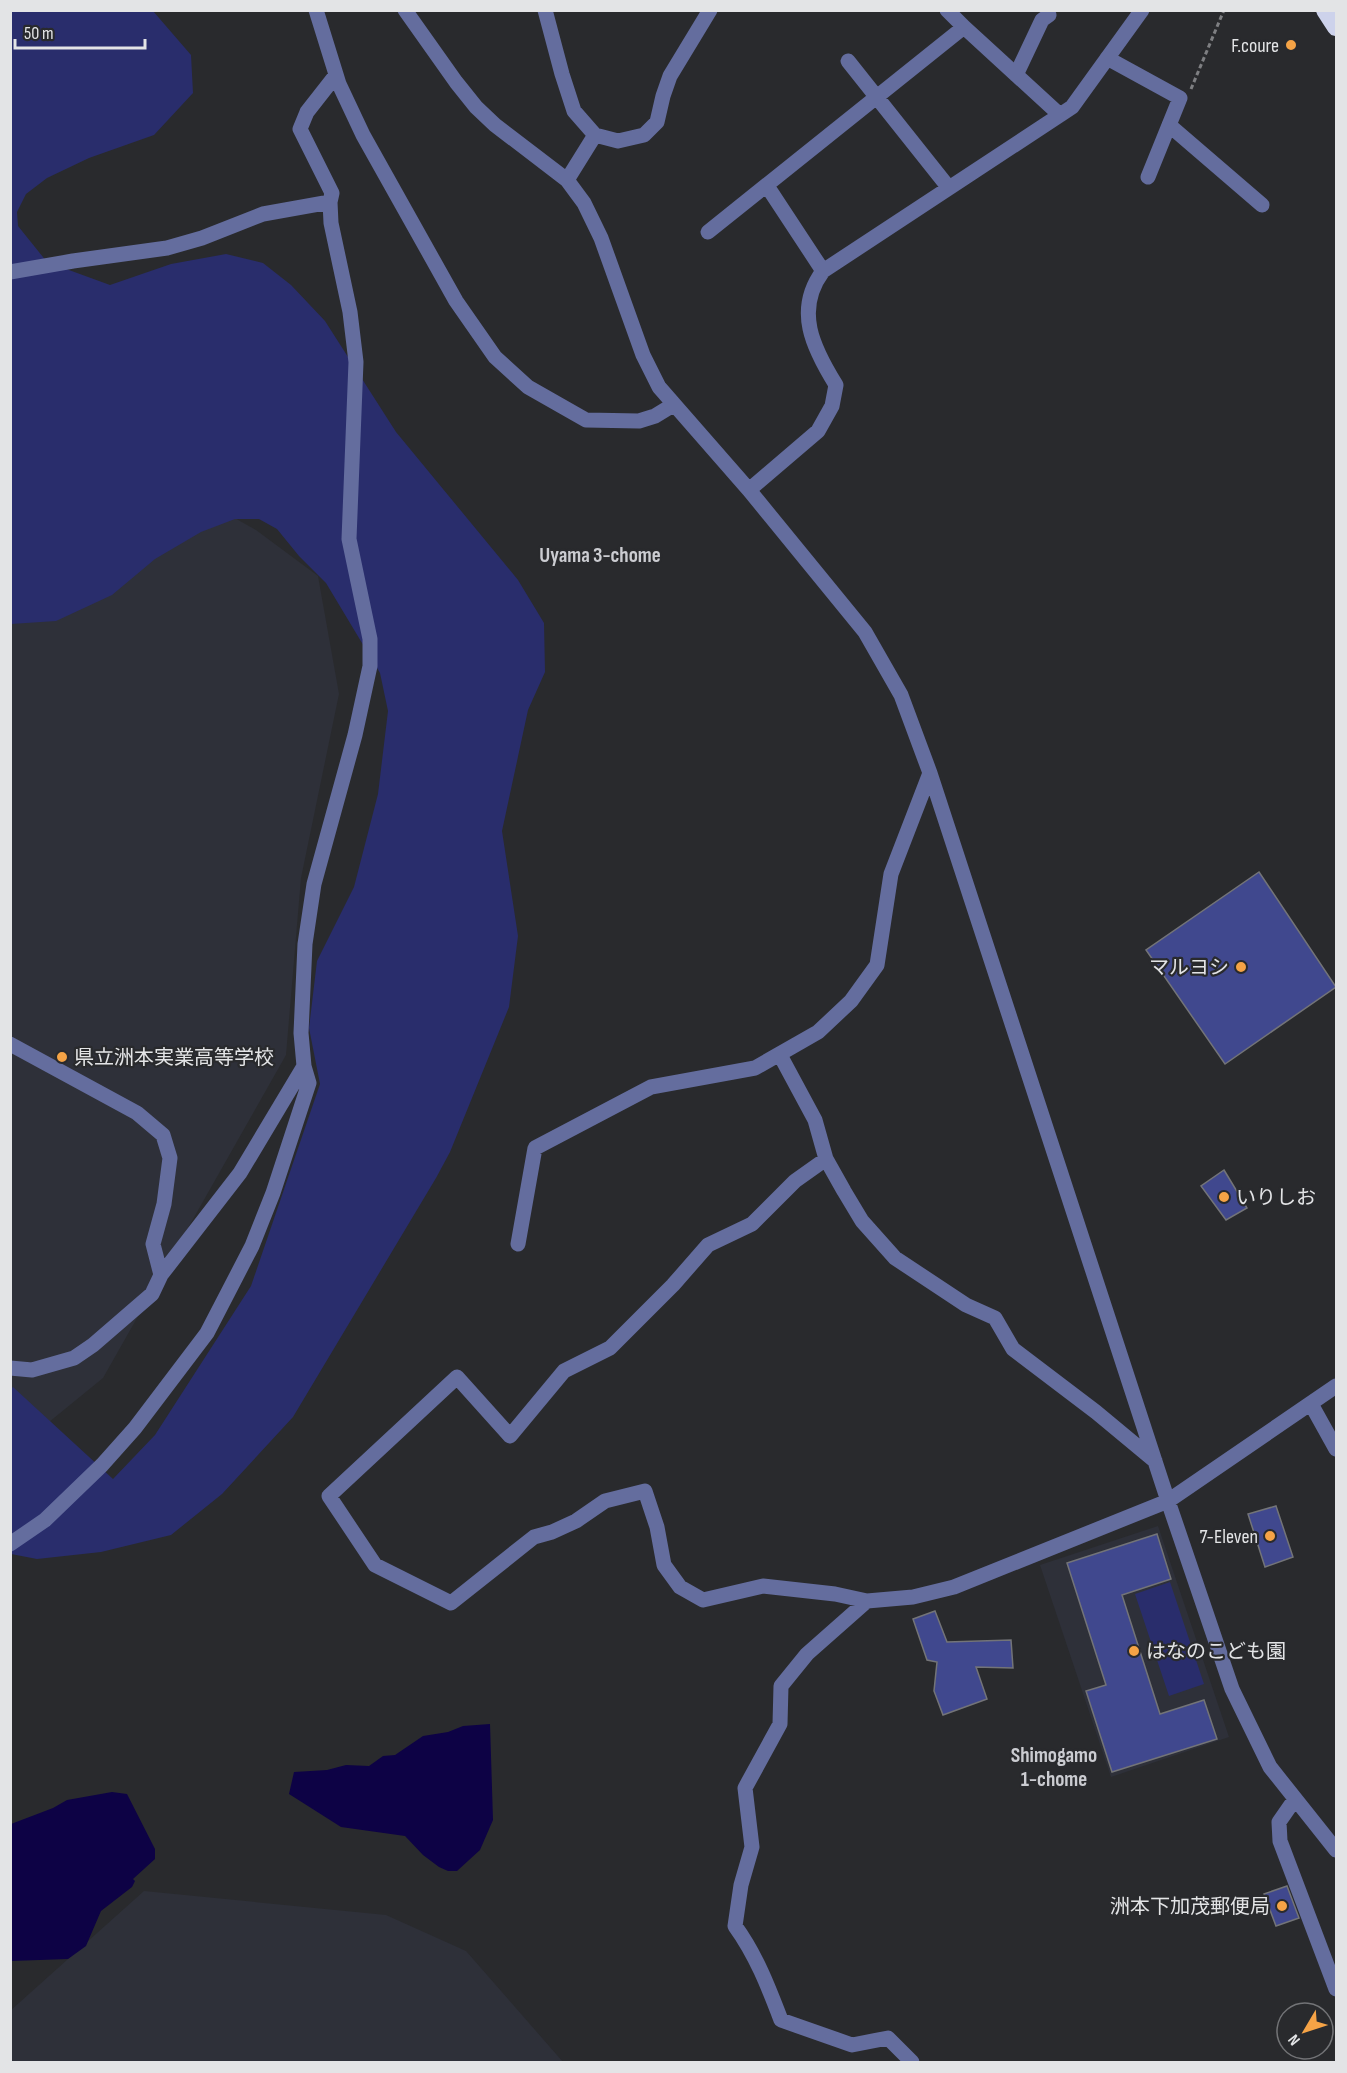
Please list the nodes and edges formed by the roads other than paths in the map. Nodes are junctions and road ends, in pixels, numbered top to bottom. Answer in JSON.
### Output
{"nodes":[{"id":1,"x":316,"y":10,"type":"edge"},
{"id":2,"x":405,"y":10,"type":"edge"},
{"id":3,"x":545,"y":10,"type":"edge"},
{"id":4,"x":710,"y":10,"type":"edge"},
{"id":5,"x":1142,"y":10,"type":"edge"},
{"id":6,"x":1325,"y":10,"type":"edge"},
{"id":7,"x":1049,"y":15,"type":"dead end"},
{"id":8,"x":956,"y":17,"type":"edge"},
{"id":9,"x":1336,"y":27,"type":"edge"},
{"id":10,"x":1107,"y":58,"type":"junction"},
{"id":11,"x":848,"y":61,"type":"dead end"},
{"id":12,"x":336,"y":75,"type":"junction"},
{"id":13,"x":1016,"y":75,"type":"junction"},
{"id":14,"x":877,"y":97,"type":"junction"},
{"id":15,"x":1060,"y":115,"type":"junction"},
{"id":16,"x":1169,"y":124,"type":"junction"},
{"id":17,"x":594,"y":135,"type":"junction"},
{"id":18,"x":1148,"y":177,"type":"dead end"},
{"id":19,"x":567,"y":180,"type":"junction"},
{"id":20,"x":767,"y":186,"type":"junction"},
{"id":21,"x":949,"y":188,"type":"junction"},
{"id":22,"x":330,"y":202,"type":"junction"},
{"id":23,"x":1262,"y":205,"type":"dead end"},
{"id":24,"x":708,"y":232,"type":"dead end"},
{"id":25,"x":823,"y":271,"type":"junction"},
{"id":26,"x":10,"y":272,"type":"edge"},
{"id":27,"x":673,"y":405,"type":"junction"},
{"id":28,"x":749,"y":490,"type":"junction"},
{"id":29,"x":930,"y":773,"type":"junction"},
{"id":30,"x":10,"y":1044,"type":"edge"},
{"id":31,"x":780,"y":1055,"type":"junction"},
{"id":32,"x":304,"y":1066,"type":"junction"},
{"id":33,"x":826,"y":1159,"type":"junction"},
{"id":34,"x":518,"y":1244,"type":"dead end"},
{"id":35,"x":161,"y":1275,"type":"junction"},
{"id":36,"x":10,"y":1368,"type":"edge"},
{"id":37,"x":1336,"y":1386,"type":"edge"},
{"id":38,"x":1311,"y":1404,"type":"junction"},
{"id":39,"x":1336,"y":1449,"type":"edge"},
{"id":40,"x":1155,"y":1461,"type":"junction"},
{"id":41,"x":1168,"y":1501,"type":"junction"},
{"id":42,"x":10,"y":1544,"type":"edge"},
{"id":43,"x":867,"y":1601,"type":"junction"},
{"id":44,"x":1295,"y":1799,"type":"junction"},
{"id":45,"x":1336,"y":1850,"type":"edge"},
{"id":46,"x":1336,"y":1989,"type":"edge"},
{"id":47,"x":912,"y":2062,"type":"edge"}],
"edges":[{"from":1,"to":12,"type":"street"},
{"from":2,"to":19,"type":"street"},
{"from":3,"to":17,"type":"street"},
{"from":4,"to":17,"type":"street"},
{"from":5,"to":10,"type":"street"},
{"from":6,"to":9,"type":"highway"},
{"from":7,"to":13,"type":"street"},
{"from":8,"to":13,"type":"street"},
{"from":8,"to":14,"type":"street"},
{"from":10,"to":15,"type":"street"},
{"from":10,"to":16,"type":"street"},
{"from":11,"to":14,"type":"street"},
{"from":12,"to":22,"type":"street"},
{"from":12,"to":27,"type":"street"},
{"from":13,"to":15,"type":"street"},
{"from":14,"to":20,"type":"street"},
{"from":14,"to":21,"type":"street"},
{"from":15,"to":21,"type":"street"},
{"from":16,"to":18,"type":"street"},
{"from":16,"to":23,"type":"street"},
{"from":17,"to":19,"type":"street"},
{"from":19,"to":27,"type":"street"},
{"from":20,"to":24,"type":"street"},
{"from":20,"to":25,"type":"street"},
{"from":21,"to":25,"type":"street"},
{"from":22,"to":26,"type":"street"},
{"from":22,"to":32,"type":"street"},
{"from":25,"to":28,"type":"street"},
{"from":27,"to":28,"type":"street"},
{"from":28,"to":29,"type":"street"},
{"from":29,"to":31,"type":"street"},
{"from":29,"to":40,"type":"street"},
{"from":30,"to":35,"type":"street"},
{"from":31,"to":33,"type":"street"},
{"from":31,"to":34,"type":"street"},
{"from":32,"to":35,"type":"street"},
{"from":32,"to":42,"type":"street"},
{"from":33,"to":40,"type":"street"},
{"from":33,"to":43,"type":"street"},
{"from":35,"to":36,"type":"street"},
{"from":37,"to":38,"type":"street"},
{"from":38,"to":39,"type":"street"},
{"from":38,"to":41,"type":"street"},
{"from":40,"to":41,"type":"street"},
{"from":41,"to":43,"type":"street"},
{"from":41,"to":44,"type":"street"},
{"from":43,"to":47,"type":"street"},
{"from":44,"to":45,"type":"street"},
{"from":44,"to":46,"type":"street"}]}
